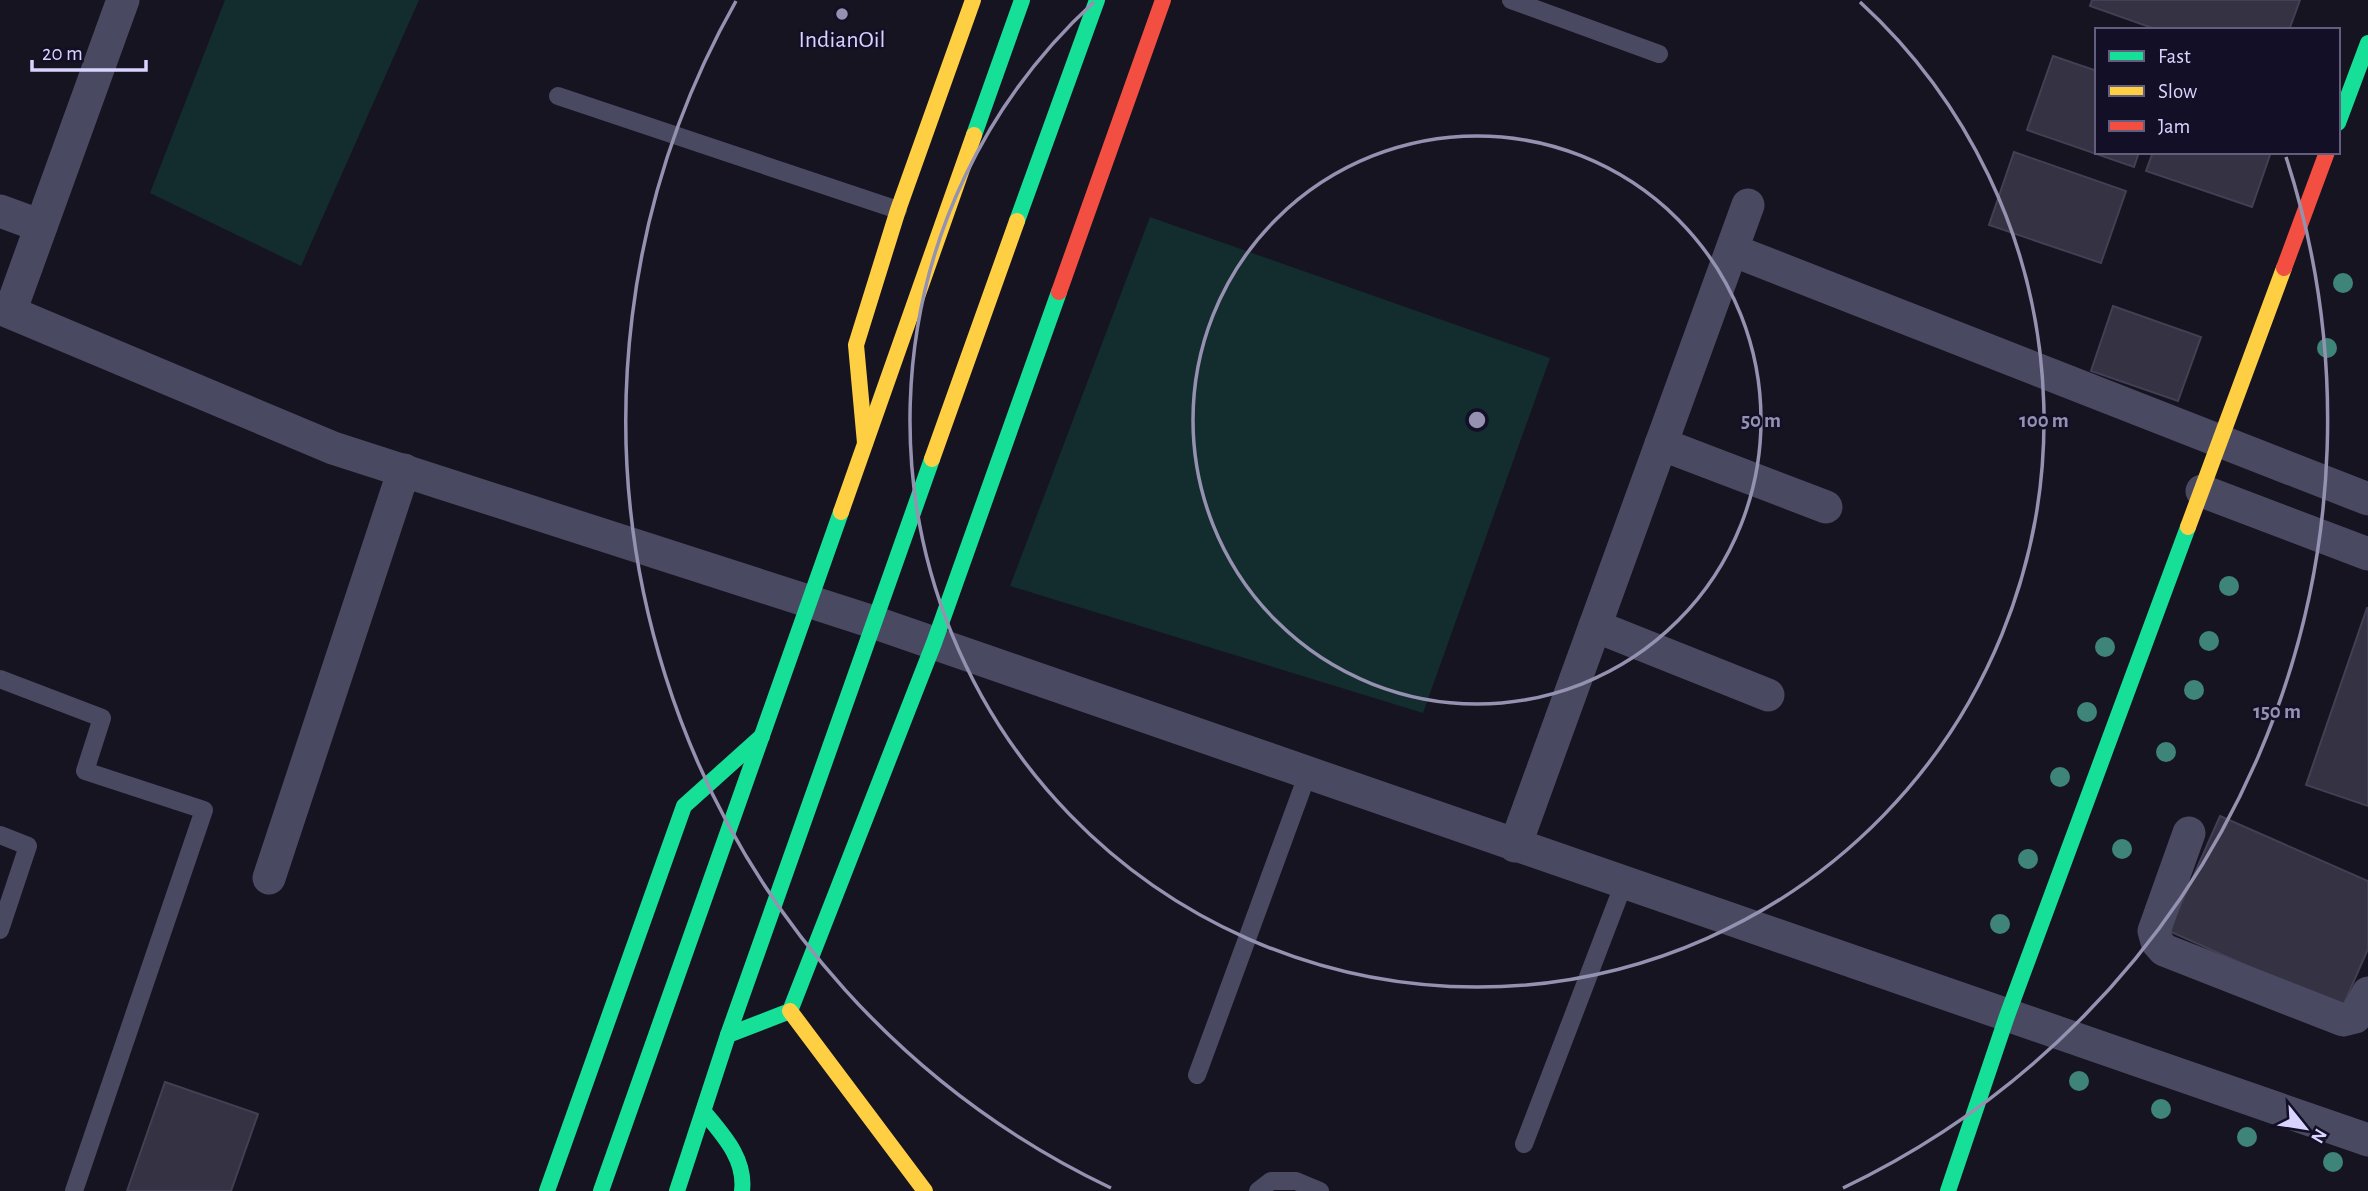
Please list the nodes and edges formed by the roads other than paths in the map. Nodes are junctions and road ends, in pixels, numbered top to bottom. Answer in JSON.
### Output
{"nodes":[{"id":1,"x":123,"y":0,"type":"edge"},
{"id":2,"x":974,"y":0,"type":"edge"},
{"id":3,"x":1022,"y":0,"type":"edge"},
{"id":4,"x":1097,"y":0,"type":"edge"},
{"id":5,"x":1163,"y":0,"type":"edge"},
{"id":6,"x":1511,"y":0,"type":"edge"},
{"id":7,"x":2368,"y":43,"type":"edge"},
{"id":8,"x":1659,"y":54,"type":"dead end"},
{"id":9,"x":558,"y":96,"type":"dead end"},
{"id":10,"x":2340,"y":118,"type":"edge"},
{"id":11,"x":2326,"y":154,"type":"edge"},
{"id":12,"x":1748,"y":205,"type":"dead end"},
{"id":13,"x":898,"y":210,"type":"junction"},
{"id":14,"x":0,"y":212,"type":"edge"},
{"id":15,"x":41,"y":226,"type":"junction"},
{"id":16,"x":1732,"y":250,"type":"junction"},
{"id":17,"x":5,"y":310,"type":"edge"},
{"id":18,"x":2220,"y":439,"type":"junction"},
{"id":19,"x":865,"y":443,"type":"junction"},
{"id":20,"x":1661,"y":444,"type":"junction"},
{"id":21,"x":404,"y":470,"type":"junction"},
{"id":22,"x":2202,"y":491,"type":"junction"},
{"id":23,"x":2368,"y":499,"type":"edge"},
{"id":24,"x":1826,"y":506,"type":"dead end"},
{"id":25,"x":2368,"y":517,"type":"edge"},
{"id":26,"x":2361,"y":551,"type":"edge"},
{"id":27,"x":809,"y":601,"type":"junction"},
{"id":28,"x":873,"y":622,"type":"junction"},
{"id":29,"x":1595,"y":626,"type":"junction"},
{"id":30,"x":934,"y":643,"type":"junction"},
{"id":31,"x":0,"y":679,"type":"edge"},
{"id":32,"x":1768,"y":695,"type":"dead end"},
{"id":33,"x":762,"y":736,"type":"junction"},
{"id":34,"x":1308,"y":773,"type":"junction"},
{"id":35,"x":2189,"y":833,"type":"dead end"},
{"id":36,"x":0,"y":835,"type":"edge"},
{"id":37,"x":1515,"y":846,"type":"junction"},
{"id":38,"x":269,"y":878,"type":"dead end"},
{"id":39,"x":1624,"y":883,"type":"junction"},
{"id":40,"x":0,"y":930,"type":"edge"},
{"id":41,"x":2368,"y":993,"type":"edge"},
{"id":42,"x":790,"y":1011,"type":"junction"},
{"id":43,"x":2007,"y":1016,"type":"junction"},
{"id":44,"x":728,"y":1035,"type":"junction"},
{"id":45,"x":1197,"y":1075,"type":"dead end"},
{"id":46,"x":704,"y":1112,"type":"junction"},
{"id":47,"x":2368,"y":1140,"type":"edge"},
{"id":48,"x":1524,"y":1144,"type":"dead end"},
{"id":49,"x":74,"y":1191,"type":"edge"},
{"id":50,"x":547,"y":1191,"type":"edge"},
{"id":51,"x":601,"y":1191,"type":"edge"},
{"id":52,"x":677,"y":1191,"type":"edge"},
{"id":53,"x":743,"y":1191,"type":"edge"},
{"id":54,"x":925,"y":1191,"type":"edge"},
{"id":55,"x":1258,"y":1191,"type":"edge"},
{"id":56,"x":1321,"y":1191,"type":"edge"},
{"id":57,"x":1948,"y":1191,"type":"edge"}],
"edges":[{"from":1,"to":15,"type":"street"},
{"from":2,"to":13,"type":"street"},
{"from":3,"to":19,"type":"street"},
{"from":4,"to":28,"type":"street"},
{"from":5,"to":30,"type":"street"},
{"from":6,"to":8,"type":"lane"},
{"from":7,"to":10,"type":"street"},
{"from":9,"to":13,"type":"lane"},
{"from":11,"to":18,"type":"street"},
{"from":12,"to":16,"type":"street"},
{"from":13,"to":19,"type":"street"},
{"from":14,"to":15,"type":"street"},
{"from":15,"to":17,"type":"street"},
{"from":16,"to":18,"type":"street"},
{"from":16,"to":20,"type":"street"},
{"from":17,"to":21,"type":"street"},
{"from":18,"to":22,"type":"street"},
{"from":18,"to":23,"type":"street"},
{"from":19,"to":27,"type":"street"},
{"from":20,"to":24,"type":"street"},
{"from":20,"to":29,"type":"street"},
{"from":21,"to":27,"type":"street"},
{"from":21,"to":38,"type":"street"},
{"from":22,"to":26,"type":"street"},
{"from":22,"to":43,"type":"street"},
{"from":25,"to":26,"type":"street"},
{"from":27,"to":28,"type":"street"},
{"from":27,"to":33,"type":"street"},
{"from":28,"to":30,"type":"street"},
{"from":28,"to":44,"type":"street"},
{"from":29,"to":32,"type":"street"},
{"from":29,"to":37,"type":"street"},
{"from":30,"to":34,"type":"street"},
{"from":30,"to":42,"type":"street"},
{"from":31,"to":49,"type":"lane"},
{"from":33,"to":50,"type":"street"},
{"from":33,"to":51,"type":"street"},
{"from":34,"to":37,"type":"street"},
{"from":34,"to":45,"type":"lane"},
{"from":35,"to":41,"type":"street"},
{"from":36,"to":40,"type":"lane"},
{"from":37,"to":39,"type":"street"},
{"from":39,"to":43,"type":"street"},
{"from":39,"to":48,"type":"lane"},
{"from":42,"to":44,"type":"street"},
{"from":42,"to":54,"type":"street"},
{"from":43,"to":47,"type":"street"},
{"from":43,"to":57,"type":"street"},
{"from":44,"to":46,"type":"street"},
{"from":46,"to":52,"type":"street"},
{"from":46,"to":53,"type":"street"},
{"from":55,"to":56,"type":"lane"}]}
